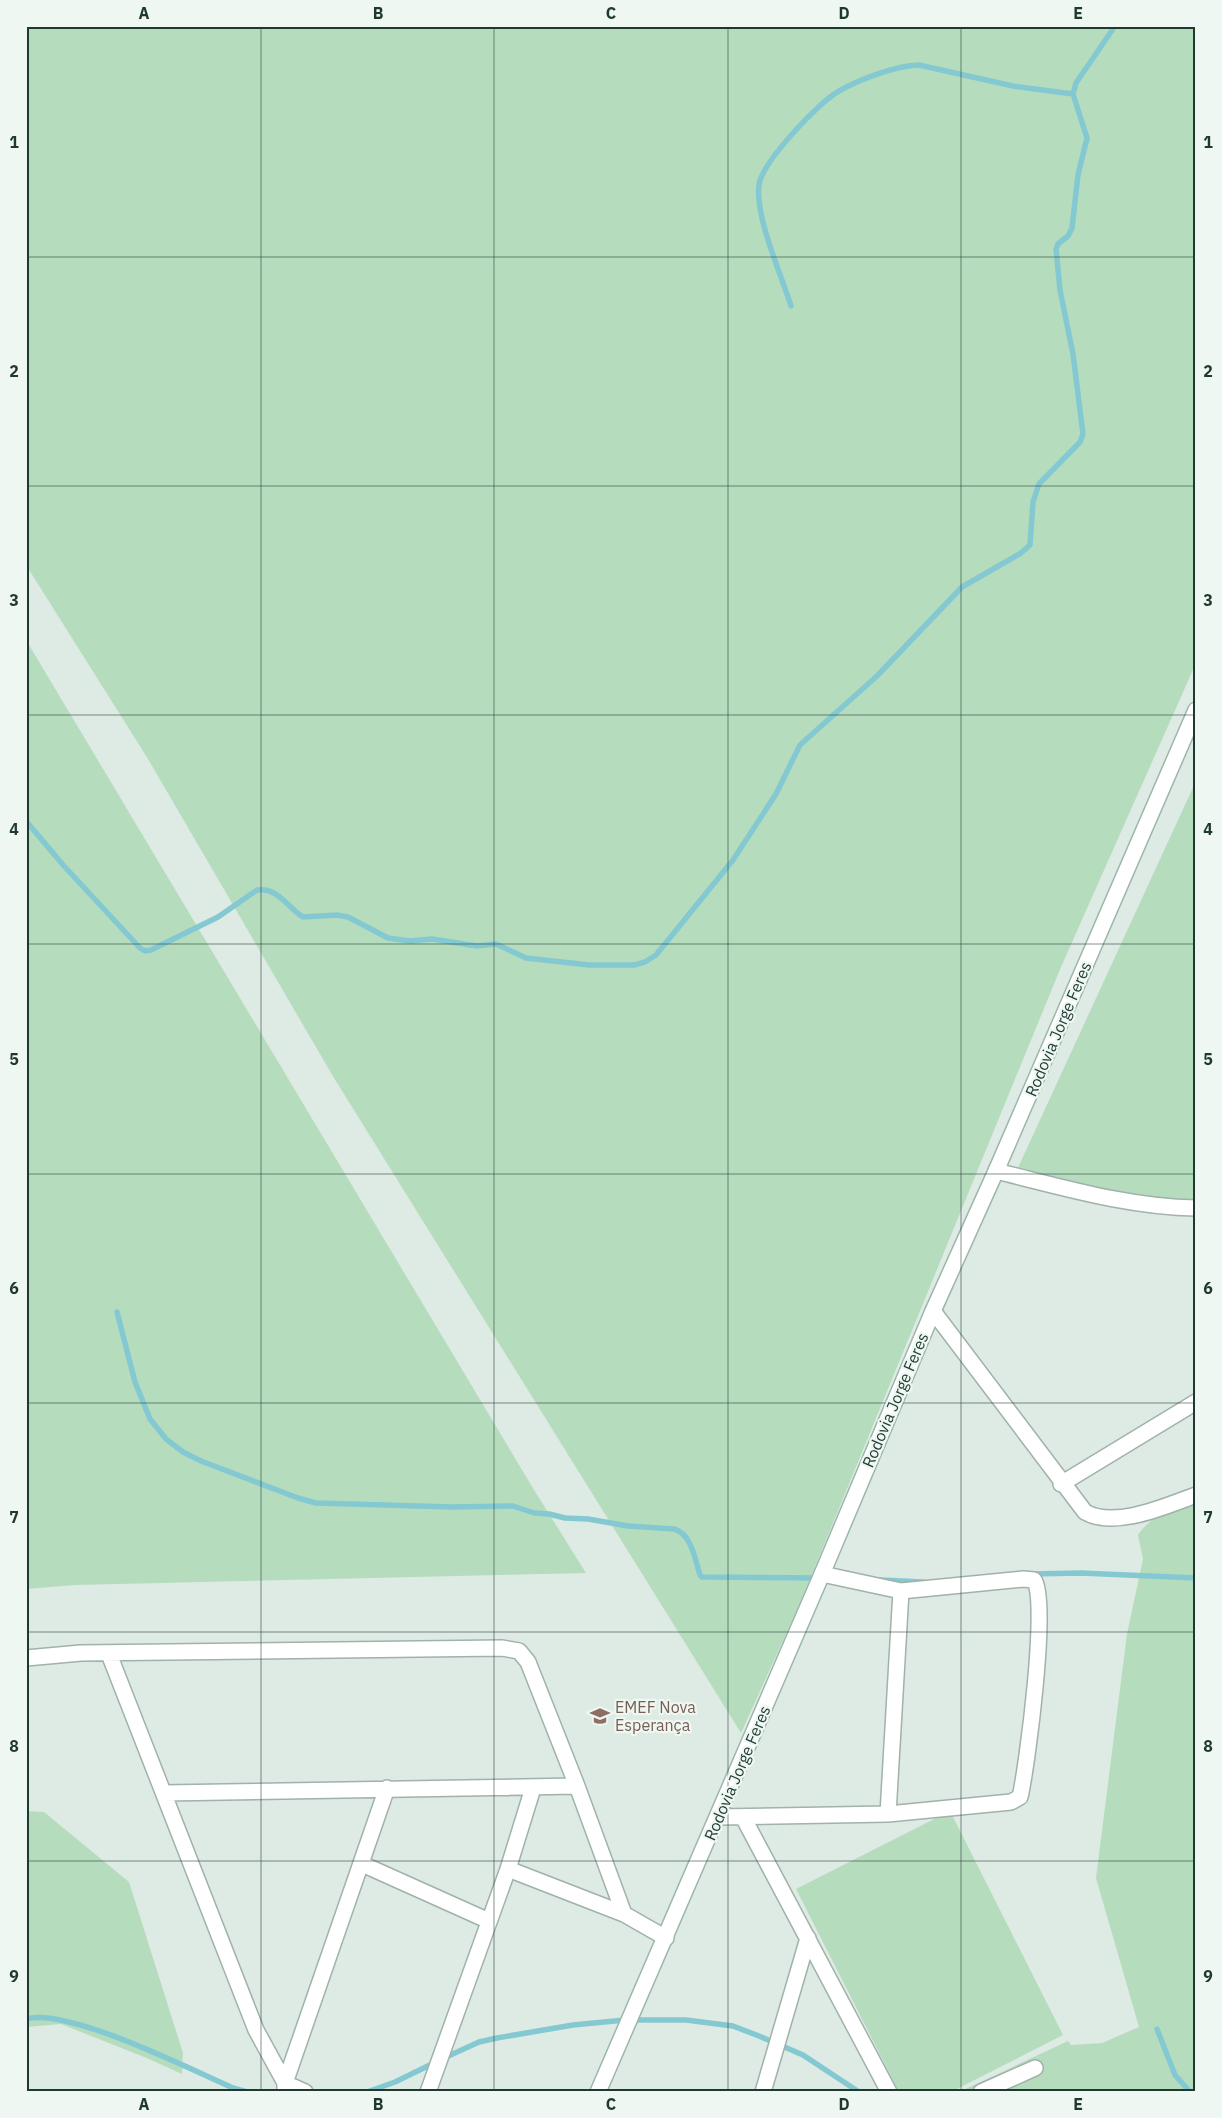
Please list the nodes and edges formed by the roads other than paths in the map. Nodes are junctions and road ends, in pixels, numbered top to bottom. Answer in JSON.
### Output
{"nodes":[{"id":1,"x":1194,"y":719,"type":"edge"},
{"id":2,"x":996,"y":1171,"type":"junction"},
{"id":3,"x":1196,"y":1208,"type":"edge"},
{"id":4,"x":933,"y":1311,"type":"junction"},
{"id":5,"x":1196,"y":1402,"type":"edge"},
{"id":6,"x":1061,"y":1484,"type":"junction"},
{"id":7,"x":1196,"y":1495,"type":"edge"},
{"id":8,"x":822,"y":1574,"type":"junction"},
{"id":9,"x":901,"y":1591,"type":"junction"},
{"id":10,"x":109,"y":1654,"type":"junction"},
{"id":11,"x":26,"y":1658,"type":"edge"},
{"id":12,"x":577,"y":1786,"type":"junction"},
{"id":13,"x":387,"y":1788,"type":"junction"},
{"id":14,"x":532,"y":1788,"type":"junction"},
{"id":15,"x":164,"y":1793,"type":"junction"},
{"id":16,"x":888,"y":1814,"type":"junction"},
{"id":17,"x":718,"y":1817,"type":"junction"},
{"id":18,"x":744,"y":1817,"type":"junction"},
{"id":19,"x":362,"y":1864,"type":"junction"},
{"id":20,"x":508,"y":1869,"type":"junction"},
{"id":21,"x":624,"y":1914,"type":"junction"},
{"id":22,"x":489,"y":1921,"type":"junction"},
{"id":23,"x":666,"y":1938,"type":"junction"},
{"id":24,"x":808,"y":1938,"type":"junction"},
{"id":25,"x":1035,"y":2068,"type":"dead end"},
{"id":26,"x":285,"y":2087,"type":"edge"},
{"id":27,"x":305,"y":2092,"type":"edge"},
{"id":28,"x":428,"y":2092,"type":"edge"},
{"id":29,"x":598,"y":2092,"type":"edge"},
{"id":30,"x":764,"y":2092,"type":"edge"},
{"id":31,"x":889,"y":2092,"type":"edge"},
{"id":32,"x":981,"y":2092,"type":"edge"}],
"edges":[{"from":1,"to":2,"type":"street","name":"Rodovia Jorge Feres"},
{"from":2,"to":3,"type":"street"},
{"from":2,"to":4,"type":"street","name":"Rodovia Jorge Feres"},
{"from":4,"to":6,"type":"street"},
{"from":4,"to":8,"type":"street","name":"Rodovia Jorge Feres"},
{"from":5,"to":6,"type":"street"},
{"from":6,"to":7,"type":"street"},
{"from":8,"to":9,"type":"street"},
{"from":8,"to":17,"type":"street","name":"Rodovia Jorge Feres"},
{"from":9,"to":16,"type":"street"},
{"from":9,"to":16,"type":"street"},
{"from":10,"to":11,"type":"street"},
{"from":10,"to":12,"type":"street"},
{"from":10,"to":15,"type":"street"},
{"from":12,"to":14,"type":"street"},
{"from":12,"to":21,"type":"street"},
{"from":13,"to":14,"type":"street"},
{"from":13,"to":15,"type":"street"},
{"from":13,"to":19,"type":"street"},
{"from":14,"to":20,"type":"street"},
{"from":15,"to":26,"type":"street"},
{"from":16,"to":18,"type":"street"},
{"from":17,"to":18,"type":"street"},
{"from":17,"to":23,"type":"street","name":"Rodovia Jorge Feres"},
{"from":18,"to":24,"type":"street"},
{"from":19,"to":22,"type":"street"},
{"from":19,"to":26,"type":"street"},
{"from":20,"to":21,"type":"street"},
{"from":20,"to":22,"type":"street"},
{"from":21,"to":23,"type":"street"},
{"from":22,"to":28,"type":"street"},
{"from":23,"to":29,"type":"street","name":"Rodovia Jorge Feres"},
{"from":24,"to":30,"type":"street"},
{"from":24,"to":31,"type":"street"},
{"from":25,"to":32,"type":"street"},
{"from":26,"to":27,"type":"street"}]}
